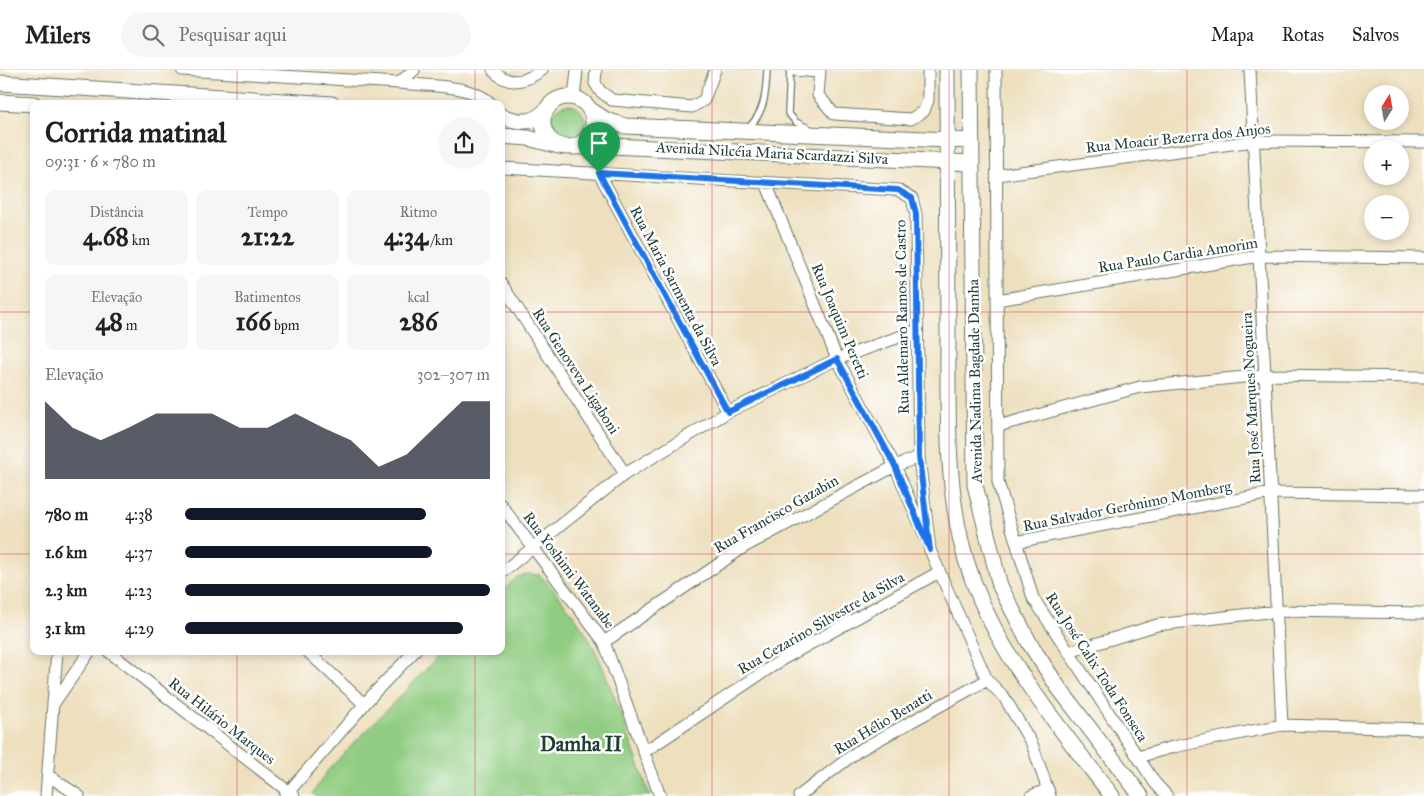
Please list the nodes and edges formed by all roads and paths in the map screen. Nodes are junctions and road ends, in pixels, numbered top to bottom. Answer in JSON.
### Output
{"nodes":[{"id":1,"x":182,"y":70,"type":"edge"},
{"id":2,"x":365,"y":70,"type":"edge"},
{"id":3,"x":414,"y":70,"type":"edge"},
{"id":4,"x":493,"y":70,"type":"edge"},
{"id":5,"x":542,"y":70,"type":"edge"},
{"id":6,"x":576,"y":70,"type":"edge"},
{"id":7,"x":596,"y":70,"type":"edge"},
{"id":8,"x":715,"y":70,"type":"edge"},
{"id":9,"x":767,"y":70,"type":"edge"},
{"id":10,"x":792,"y":70,"type":"edge"},
{"id":11,"x":928,"y":70,"type":"edge"},
{"id":12,"x":947,"y":70,"type":"edge"},
{"id":13,"x":971,"y":70,"type":"edge"},
{"id":14,"x":996,"y":70,"type":"edge"},
{"id":15,"x":1250,"y":70,"type":"edge"},
{"id":16,"x":819,"y":71,"type":"edge"},
{"id":17,"x":275,"y":73,"type":"edge"},
{"id":18,"x":512,"y":75,"type":"edge"},
{"id":19,"x":370,"y":81,"type":"junction"},
{"id":20,"x":0,"y":83,"type":"edge"},
{"id":21,"x":399,"y":83,"type":"junction"},
{"id":22,"x":574,"y":98,"type":"junction"},
{"id":23,"x":269,"y":100,"type":"edge"},
{"id":24,"x":487,"y":100,"type":"edge"},
{"id":25,"x":0,"y":102,"type":"edge"},
{"id":26,"x":30,"y":104,"type":"edge"},
{"id":27,"x":548,"y":108,"type":"junction"},
{"id":28,"x":589,"y":109,"type":"junction"},
{"id":29,"x":505,"y":117,"type":"edge"},
{"id":30,"x":708,"y":128,"type":"junction"},
{"id":31,"x":746,"y":130,"type":"junction"},
{"id":32,"x":818,"y":134,"type":"junction"},
{"id":33,"x":505,"y":136,"type":"edge"},
{"id":34,"x":947,"y":140,"type":"junction"},
{"id":35,"x":972,"y":141,"type":"junction"},
{"id":36,"x":1254,"y":141,"type":"junction"},
{"id":37,"x":1424,"y":142,"type":"edge"},
{"id":38,"x":568,"y":147,"type":"junction"},
{"id":39,"x":707,"y":150,"type":"junction"},
{"id":40,"x":817,"y":156,"type":"junction"},
{"id":41,"x":947,"y":162,"type":"junction"},
{"id":42,"x":972,"y":163,"type":"junction"},
{"id":43,"x":505,"y":168,"type":"edge"},
{"id":44,"x":599,"y":173,"type":"junction"},
{"id":45,"x":997,"y":175,"type":"junction"},
{"id":46,"x":766,"y":183,"type":"junction"},
{"id":47,"x":1259,"y":256,"type":"junction"},
{"id":48,"x":1424,"y":258,"type":"edge"},
{"id":49,"x":505,"y":289,"type":"edge"},
{"id":50,"x":997,"y":300,"type":"junction"},
{"id":51,"x":916,"y":331,"type":"junction"},
{"id":52,"x":837,"y":359,"type":"junction"},
{"id":53,"x":1265,"y":375,"type":"junction"},
{"id":54,"x":1424,"y":377,"type":"edge"},
{"id":55,"x":728,"y":412,"type":"junction"},
{"id":56,"x":998,"y":426,"type":"junction"},
{"id":57,"x":919,"y":457,"type":"junction"},
{"id":58,"x":895,"y":466,"type":"junction"},
{"id":59,"x":625,"y":474,"type":"junction"},
{"id":60,"x":1271,"y":493,"type":"junction"},
{"id":61,"x":1424,"y":495,"type":"edge"},
{"id":62,"x":505,"y":510,"type":"edge"},
{"id":63,"x":1016,"y":542,"type":"junction"},
{"id":64,"x":534,"y":546,"type":"junction"},
{"id":65,"x":930,"y":550,"type":"junction"},
{"id":66,"x":505,"y":571,"type":"edge"},
{"id":67,"x":939,"y":572,"type":"junction"},
{"id":68,"x":1276,"y":611,"type":"junction"},
{"id":69,"x":1424,"y":613,"type":"edge"},
{"id":70,"x":604,"y":642,"type":"junction"},
{"id":71,"x":1070,"y":652,"type":"junction"},
{"id":72,"x":57,"y":655,"type":"edge"},
{"id":73,"x":87,"y":655,"type":"edge"},
{"id":74,"x":113,"y":655,"type":"edge"},
{"id":75,"x":311,"y":655,"type":"edge"},
{"id":76,"x":411,"y":655,"type":"edge"},
{"id":77,"x":987,"y":680,"type":"junction"},
{"id":78,"x":54,"y":704,"type":"junction"},
{"id":79,"x":364,"y":704,"type":"junction"},
{"id":80,"x":1282,"y":725,"type":"junction"},
{"id":81,"x":1424,"y":729,"type":"edge"},
{"id":82,"x":644,"y":752,"type":"junction"},
{"id":83,"x":1138,"y":756,"type":"junction"},
{"id":84,"x":49,"y":776,"type":"junction"},
{"id":85,"x":1049,"y":792,"type":"edge"},
{"id":86,"x":289,"y":794,"type":"edge"},
{"id":87,"x":46,"y":796,"type":"edge"},
{"id":88,"x":79,"y":796,"type":"edge"},
{"id":89,"x":660,"y":796,"type":"edge"},
{"id":90,"x":799,"y":796,"type":"edge"},
{"id":91,"x":1031,"y":796,"type":"edge"},
{"id":92,"x":1112,"y":796,"type":"edge"},
{"id":93,"x":1141,"y":796,"type":"edge"},
{"id":94,"x":1167,"y":796,"type":"edge"}],
"edges":[{"from":1,"to":17,"type":"street"},
{"from":2,"to":19,"type":"street"},
{"from":3,"to":21,"type":"street"},
{"from":4,"to":18,"type":"street"},
{"from":5,"to":18,"type":"street"},
{"from":6,"to":22,"type":"street"},
{"from":7,"to":8,"type":"street"},
{"from":9,"to":31,"type":"lane"},
{"from":10,"to":16,"type":"street"},
{"from":10,"to":32,"type":"lane"},
{"from":11,"to":16,"type":"street"},
{"from":12,"to":34,"type":"street","name":"Avenida Nadima Bagdade Damha"},
{"from":13,"to":35,"type":"street","name":"Avenida Nadima Bagdade Damha"},
{"from":14,"to":45,"type":"street","name":"Rua José Calix Toda Fonseca"},
{"from":15,"to":36,"type":"street","name":"Rua José Marques Nogueira"},
{"from":17,"to":19,"type":"street"},
{"from":19,"to":21,"type":"street"},
{"from":20,"to":23,"type":"street"},
{"from":21,"to":24,"type":"street"},
{"from":22,"to":27,"type":"street"},
{"from":22,"to":28,"type":"street"},
{"from":25,"to":26,"type":"street"},
{"from":27,"to":29,"type":"street"},
{"from":27,"to":38,"type":"street"},
{"from":28,"to":30,"type":"street","name":"Avenida Nilcéia Maria Scardazzi Silva"},
{"from":28,"to":38,"type":"street"},
{"from":30,"to":31,"type":"street","name":"Avenida Nilcéia Maria Scardazzi Silva"},
{"from":30,"to":39,"type":"street"},
{"from":31,"to":32,"type":"street","name":"Avenida Nilcéia Maria Scardazzi Silva"},
{"from":32,"to":34,"type":"street","name":"Avenida Nilcéia Maria Scardazzi Silva"},
{"from":32,"to":40,"type":"street"},
{"from":33,"to":38,"type":"street","name":"Avenida Nilcéia Maria Scardazzi Silva"},
{"from":34,"to":35,"type":"street","name":"Avenida Nilcéia Maria Scardazzi Silva"},
{"from":34,"to":41,"type":"street","name":"Avenida Nadima Bagdade Damha"},
{"from":35,"to":42,"type":"street","name":"Avenida Nadima Bagdade Damha"},
{"from":36,"to":37,"type":"street","name":"Rua Moacir Bezerra dos Anjos"},
{"from":36,"to":45,"type":"street","name":"Rua Moacir Bezerra dos Anjos"},
{"from":36,"to":47,"type":"street","name":"Rua José Marques Nogueira"},
{"from":38,"to":39,"type":"street","name":"Avenida Nilcéia Maria Scardazzi Silva"},
{"from":39,"to":40,"type":"street","name":"Avenida Nilcéia Maria Scardazzi Silva"},
{"from":40,"to":41,"type":"street","name":"Avenida Nilcéia Maria Scardazzi Silva"},
{"from":41,"to":42,"type":"street","name":"Avenida Nilcéia Maria Scardazzi Silva"},
{"from":41,"to":92,"type":"street","name":"Avenida Nadima Bagdade Damha"},
{"from":42,"to":93,"type":"street","name":"Avenida Nadima Bagdade Damha"},
{"from":43,"to":44,"type":"street"},
{"from":44,"to":46,"type":"street"},
{"from":44,"to":55,"type":"street","name":"Rua Maria Sarmenta da Silva"},
{"from":45,"to":50,"type":"street","name":"Rua José Calix Toda Fonseca"},
{"from":46,"to":51,"type":"street","name":"Rua Aldemaro Ramos de Castro"},
{"from":46,"to":52,"type":"street","name":"Rua Joaquim Peretti"},
{"from":47,"to":48,"type":"street","name":"Rua Paulo Cardia Amorim"},
{"from":47,"to":50,"type":"street","name":"Rua Paulo Cardia Amorim"},
{"from":47,"to":53,"type":"street","name":"Rua José Marques Nogueira"},
{"from":49,"to":59,"type":"street","name":"Rua Genoveva Ligaboni"},
{"from":50,"to":56,"type":"street","name":"Rua José Calix Toda Fonseca"},
{"from":51,"to":52,"type":"street"},
{"from":51,"to":57,"type":"street","name":"Rua Aldemaro Ramos de Castro"},
{"from":52,"to":55,"type":"street"},
{"from":52,"to":58,"type":"street","name":"Rua Joaquim Peretti"},
{"from":53,"to":54,"type":"street"},
{"from":53,"to":56,"type":"street"},
{"from":53,"to":60,"type":"street","name":"Rua José Marques Nogueira"},
{"from":55,"to":59,"type":"street"},
{"from":56,"to":63,"type":"street","name":"Rua José Calix Toda Fonseca"},
{"from":57,"to":58,"type":"street","name":"Rua Francisco Gazabin"},
{"from":57,"to":65,"type":"street","name":"Rua Aldemaro Ramos de Castro"},
{"from":58,"to":65,"type":"street","name":"Rua Joaquim Peretti"},
{"from":58,"to":70,"type":"street","name":"Rua Francisco Gazabin"},
{"from":59,"to":64,"type":"street"},
{"from":60,"to":61,"type":"street","name":"Rua Salvador Gerônimo Momberg"},
{"from":60,"to":63,"type":"street","name":"Rua Salvador Gerônimo Momberg"},
{"from":60,"to":68,"type":"street","name":"Rua José Marques Nogueira"},
{"from":62,"to":64,"type":"street","name":"Rua Yoshimi Watanabe"},
{"from":63,"to":71,"type":"street","name":"Rua José Calix Toda Fonseca"},
{"from":64,"to":66,"type":"street"},
{"from":64,"to":70,"type":"street","name":"Rua Yoshimi Watanabe"},
{"from":65,"to":67,"type":"street","name":"Rua Aldemaro Ramos de Castro"},
{"from":67,"to":77,"type":"street","name":"Rua Aldemaro Ramos de Castro"},
{"from":67,"to":82,"type":"street","name":"Rua Cezarino Silvestre da Silva"},
{"from":68,"to":69,"type":"street"},
{"from":68,"to":71,"type":"street"},
{"from":68,"to":80,"type":"street","name":"Rua José Marques Nogueira"},
{"from":70,"to":82,"type":"street","name":"Rua Yoshimi Watanabe"},
{"from":71,"to":83,"type":"street","name":"Rua José Calix Toda Fonseca"},
{"from":72,"to":78,"type":"street"},
{"from":73,"to":78,"type":"street"},
{"from":74,"to":86,"type":"street","name":"Rua Hilário Marques"},
{"from":75,"to":79,"type":"street"},
{"from":76,"to":79,"type":"street"},
{"from":77,"to":85,"type":"street","name":"Rua Aldemaro Ramos de Castro"},
{"from":77,"to":90,"type":"street","name":"Rua Hélio Benatti"},
{"from":78,"to":84,"type":"street"},
{"from":79,"to":86,"type":"street"},
{"from":80,"to":81,"type":"street"},
{"from":80,"to":83,"type":"street"},
{"from":82,"to":89,"type":"street","name":"Rua Yoshimi Watanabe"},
{"from":83,"to":94,"type":"street","name":"Rua José Calix Toda Fonseca"},
{"from":84,"to":87,"type":"street"},
{"from":84,"to":88,"type":"street"},
{"from":85,"to":91,"type":"street"}]}
